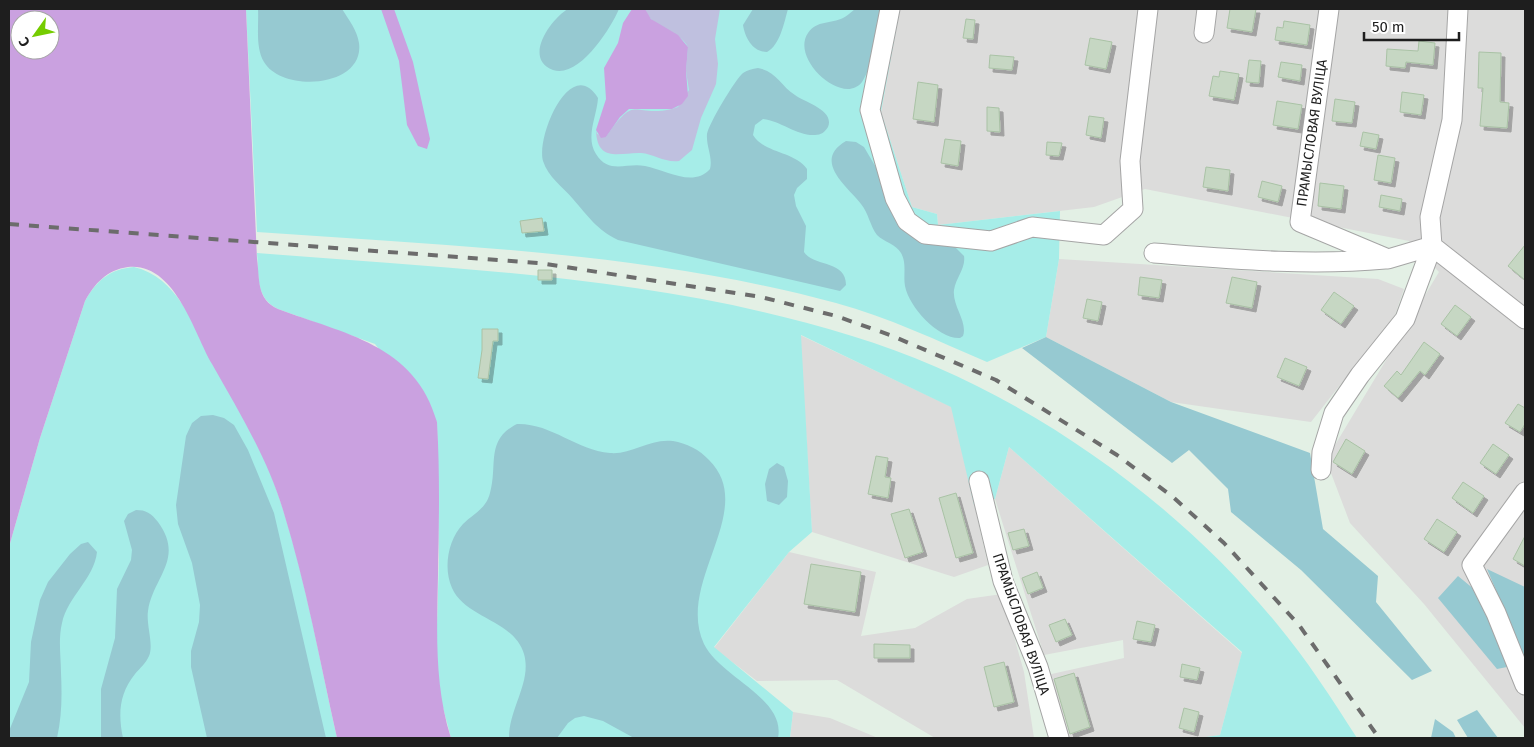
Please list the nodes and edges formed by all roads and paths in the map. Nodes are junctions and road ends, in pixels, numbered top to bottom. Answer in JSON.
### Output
{"nodes":[{"id":1,"x":890,"y":9,"type":"edge"},
{"id":2,"x":1148,"y":9,"type":"edge"},
{"id":3,"x":1207,"y":9,"type":"edge"},
{"id":4,"x":1330,"y":9,"type":"edge"},
{"id":5,"x":1458,"y":9,"type":"edge"},
{"id":6,"x":1204,"y":33,"type":"dead end"},
{"id":7,"x":1432,"y":246,"type":"junction"},
{"id":8,"x":1154,"y":253,"type":"dead end"},
{"id":9,"x":1388,"y":259,"type":"junction"},
{"id":10,"x":1525,"y":319,"type":"edge"},
{"id":11,"x":1321,"y":470,"type":"dead end"},
{"id":12,"x":979,"y":481,"type":"dead end"},
{"id":13,"x":1525,"y":492,"type":"edge"},
{"id":14,"x":1525,"y":685,"type":"edge"},
{"id":15,"x":1059,"y":738,"type":"edge"}],
"edges":[{"from":1,"to":2,"type":"street"},
{"from":3,"to":6,"type":"street"},
{"from":4,"to":9,"type":"street","name":"ПРАМЫСЛОВАЯ ВУЛІЦА"},
{"from":5,"to":7,"type":"street"},
{"from":7,"to":9,"type":"street"},
{"from":7,"to":10,"type":"street"},
{"from":7,"to":11,"type":"street"},
{"from":8,"to":9,"type":"street"},
{"from":12,"to":15,"type":"street","name":"ПРАМЫСЛОВАЯ ВУЛІЦА"},
{"from":13,"to":14,"type":"street"}]}
